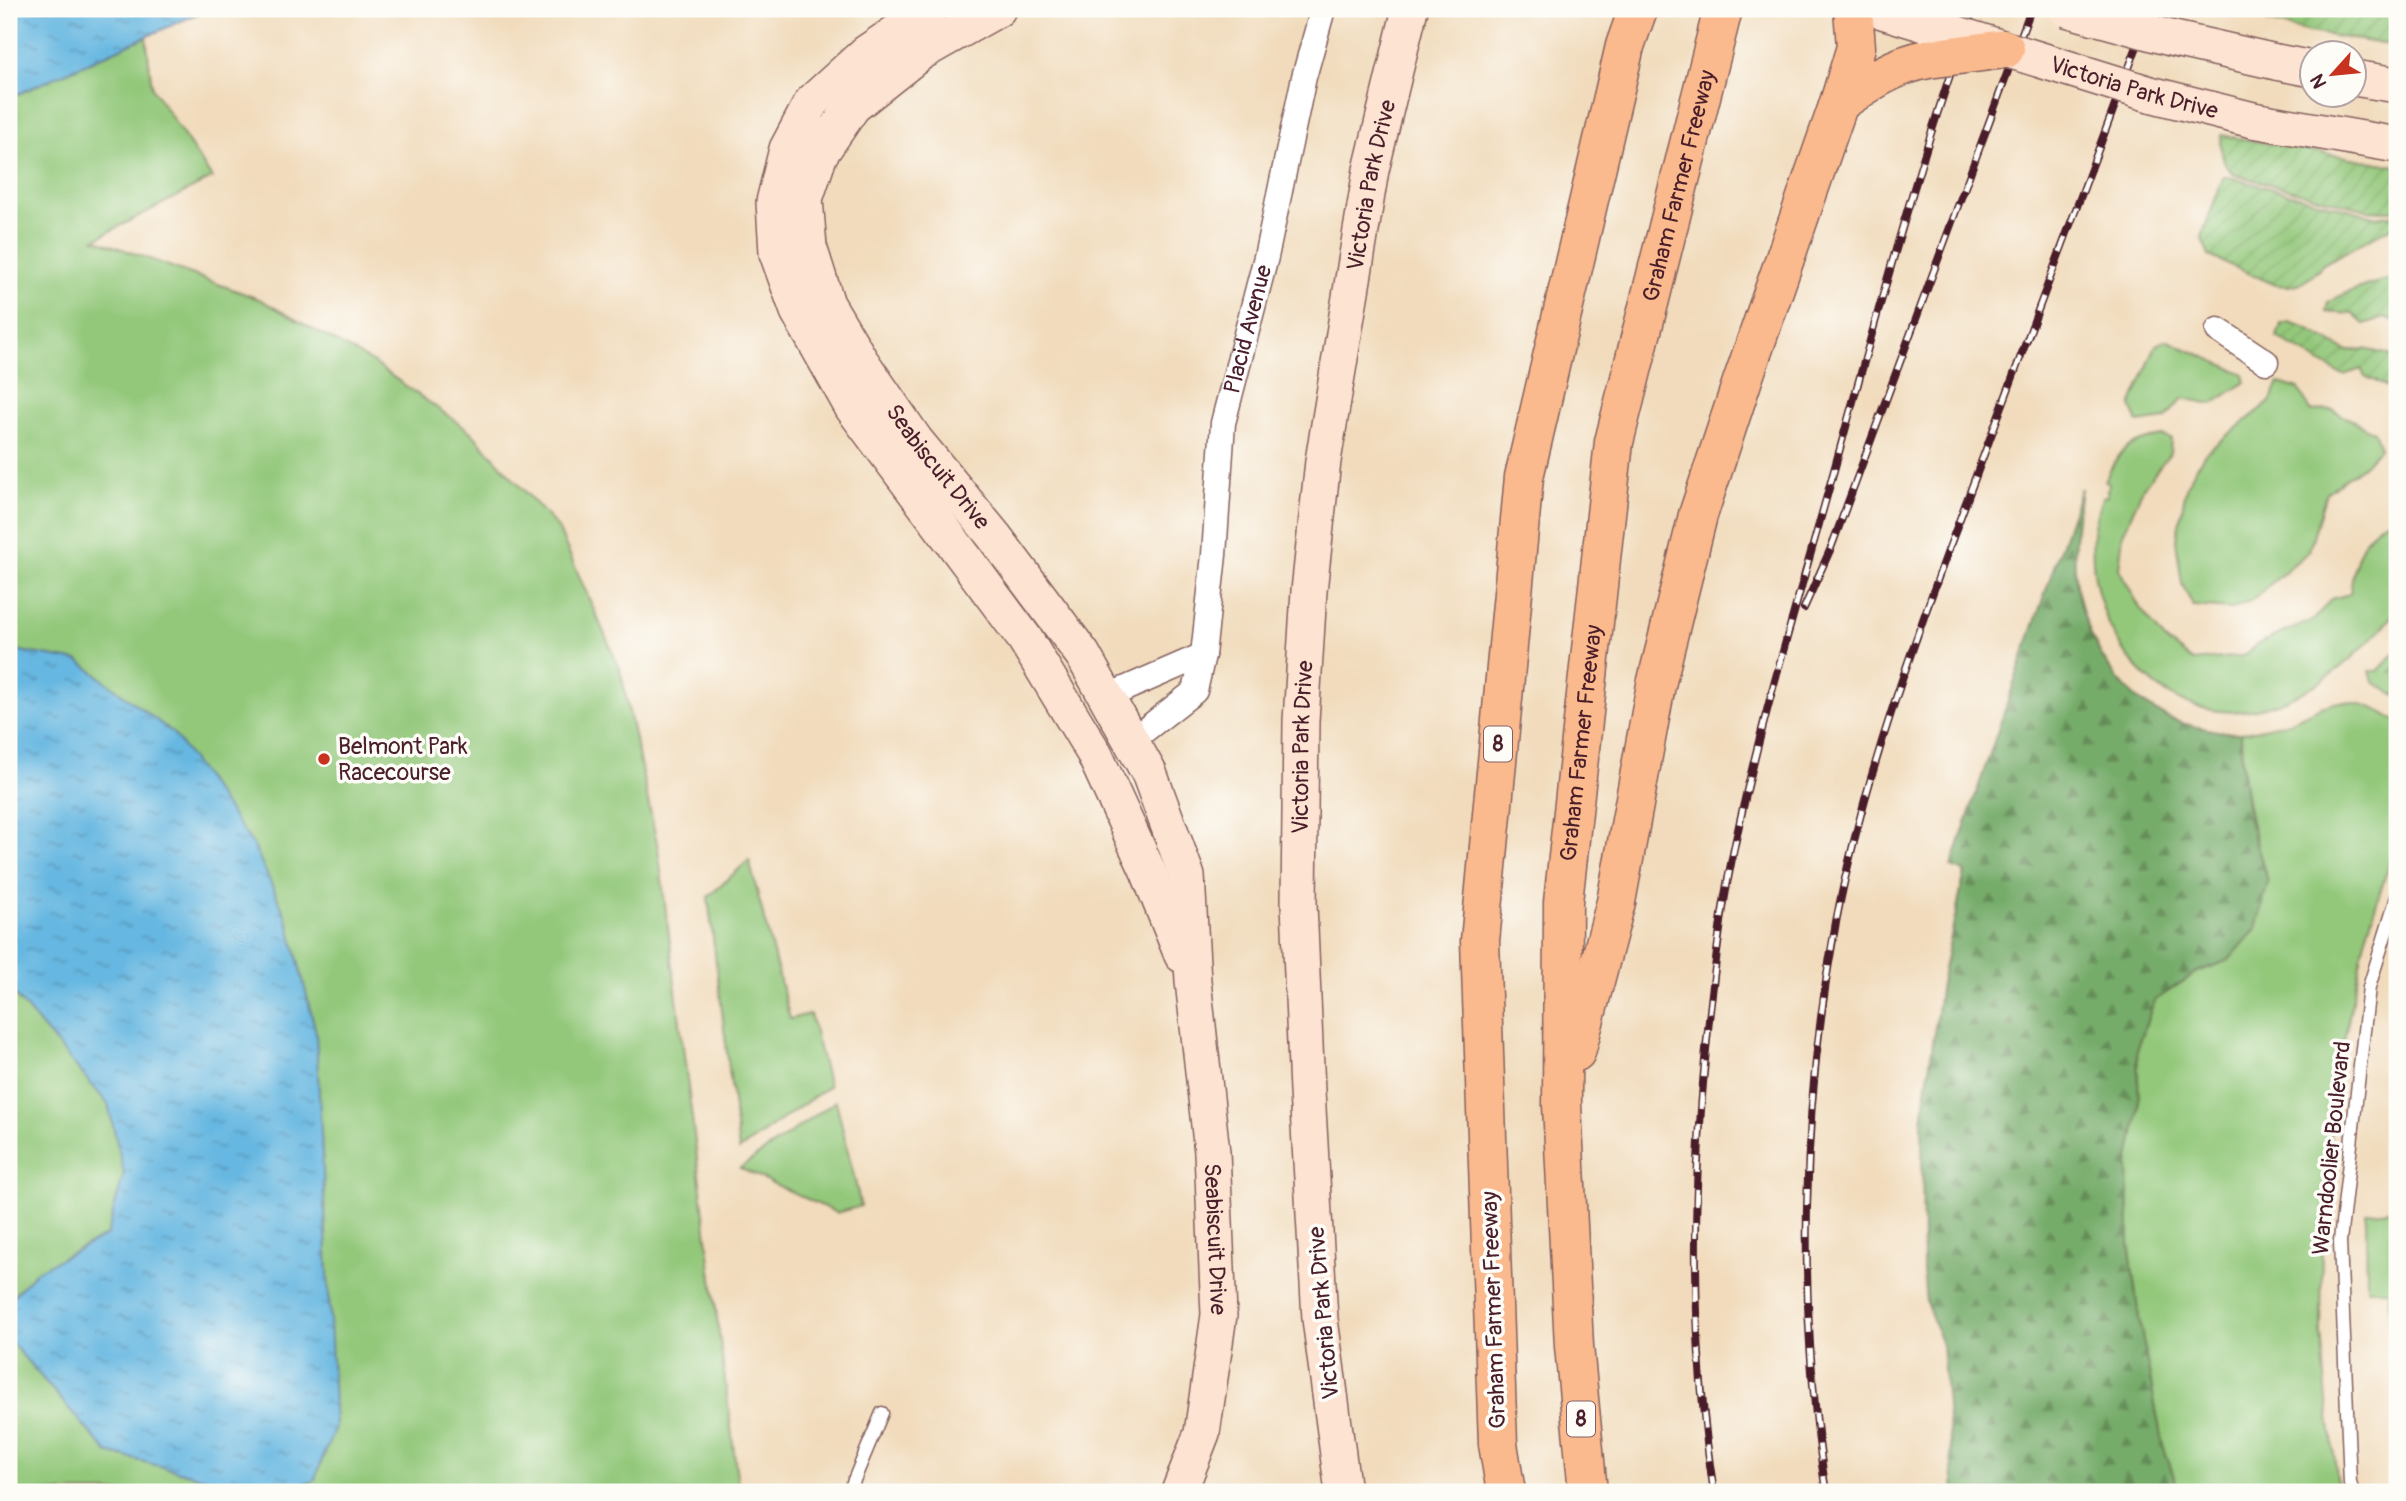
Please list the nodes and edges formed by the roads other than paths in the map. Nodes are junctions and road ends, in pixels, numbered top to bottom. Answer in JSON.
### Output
{"nodes":[{"id":1,"x":931,"y":9,"type":"edge"},
{"id":2,"x":998,"y":9,"type":"edge"},
{"id":3,"x":1323,"y":9,"type":"edge"},
{"id":4,"x":1410,"y":9,"type":"edge"},
{"id":5,"x":1638,"y":9,"type":"edge"},
{"id":6,"x":1723,"y":9,"type":"edge"},
{"id":7,"x":1853,"y":9,"type":"edge"},
{"id":8,"x":1876,"y":9,"type":"edge"},
{"id":9,"x":2066,"y":9,"type":"edge"},
{"id":10,"x":1933,"y":43,"type":"junction"},
{"id":11,"x":2005,"y":48,"type":"joint"},
{"id":12,"x":2298,"y":66,"type":"edge"},
{"id":13,"x":2368,"y":80,"type":"edge"},
{"id":14,"x":2397,"y":85,"type":"edge"},
{"id":15,"x":1839,"y":103,"type":"junction"},
{"id":16,"x":2397,"y":145,"type":"edge"},
{"id":17,"x":2218,"y":330,"type":"dead end"},
{"id":18,"x":2266,"y":362,"type":"dead end"},
{"id":19,"x":1203,"y":654,"type":"junction"},
{"id":20,"x":1106,"y":697,"type":"junction"},
{"id":21,"x":1131,"y":741,"type":"junction"},
{"id":22,"x":2397,"y":897,"type":"edge"},
{"id":23,"x":1193,"y":981,"type":"junction"},
{"id":24,"x":1562,"y":1105,"type":"junction"},
{"id":25,"x":882,"y":1413,"type":"dead end"},
{"id":26,"x":849,"y":1492,"type":"edge"},
{"id":27,"x":1179,"y":1492,"type":"edge"},
{"id":28,"x":1343,"y":1492,"type":"edge"},
{"id":29,"x":1506,"y":1492,"type":"edge"},
{"id":30,"x":1588,"y":1492,"type":"edge"},
{"id":31,"x":2353,"y":1492,"type":"edge"}],
"edges":[{"from":1,"to":23,"type":"street","name":"Seabiscuit Drive"},
{"from":2,"to":20,"type":"street","name":"Seabiscuit Drive"},
{"from":3,"to":19,"type":"street","name":"Placid Avenue"},
{"from":4,"to":28,"type":"street","name":"Victoria Park Drive"},
{"from":5,"to":29,"type":"highway","name":"Graham Farmer Freeway","number":"8"},
{"from":6,"to":24,"type":"highway","name":"Graham Farmer Freeway","number":"8"},
{"from":7,"to":15,"type":"highway"},
{"from":8,"to":10,"type":"street"},
{"from":9,"to":12,"type":"street","bridge":true},
{"from":10,"to":11,"type":"highway","bridge":true},
{"from":10,"to":15,"type":"highway"},
{"from":11,"to":16,"type":"street","name":"Victoria Park Drive","bridge":true},
{"from":13,"to":14,"type":"street"},
{"from":15,"to":24,"type":"highway"},
{"from":17,"to":18,"type":"street"},
{"from":19,"to":20,"type":"street"},
{"from":19,"to":21,"type":"street","name":"Placid Avenue"},
{"from":20,"to":21,"type":"street","name":"Seabiscuit Drive"},
{"from":21,"to":23,"type":"street","name":"Seabiscuit Drive"},
{"from":22,"to":31,"type":"lane","name":"Warndoolier Boulevard"},
{"from":23,"to":27,"type":"street","name":"Seabiscuit Drive"},
{"from":24,"to":30,"type":"highway","name":"Graham Farmer Freeway","number":"8"},
{"from":25,"to":26,"type":"lane"}]}
